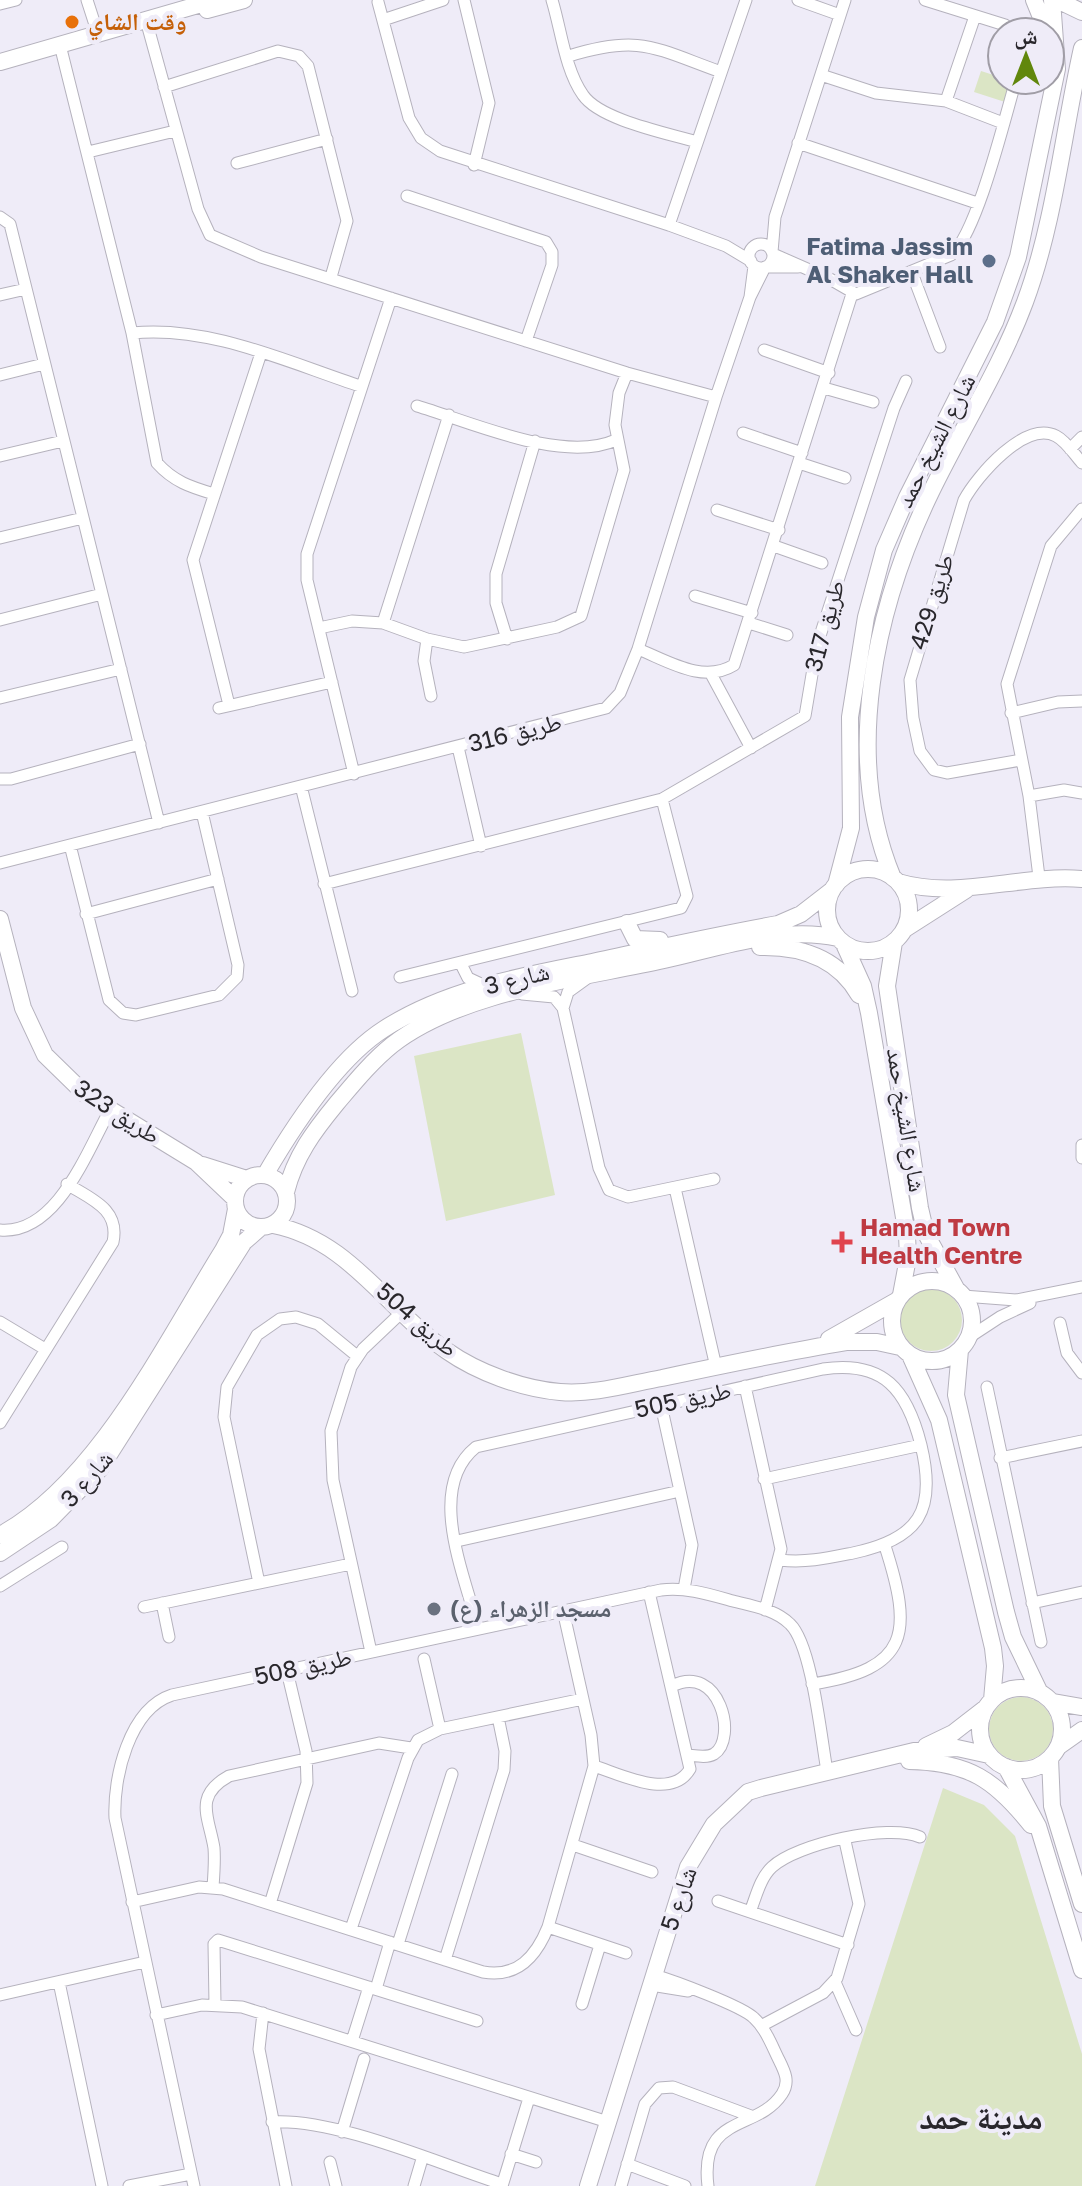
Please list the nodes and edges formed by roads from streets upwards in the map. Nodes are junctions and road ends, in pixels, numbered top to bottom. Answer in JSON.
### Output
{"nodes":[{"id":1,"x":16,"y":0,"type":"edge"},
{"id":2,"x":87,"y":0,"type":"edge"},
{"id":3,"x":215,"y":0,"type":"edge"},
{"id":4,"x":244,"y":0,"type":"edge"},
{"id":5,"x":443,"y":0,"type":"edge"},
{"id":6,"x":464,"y":0,"type":"edge"},
{"id":7,"x":552,"y":0,"type":"edge"},
{"id":8,"x":746,"y":0,"type":"edge"},
{"id":9,"x":798,"y":0,"type":"edge"},
{"id":10,"x":845,"y":0,"type":"edge"},
{"id":11,"x":925,"y":0,"type":"edge"},
{"id":12,"x":1054,"y":0,"type":"edge"},
{"id":13,"x":378,"y":2,"type":"dead end"},
{"id":14,"x":0,"y":4,"type":"edge"},
{"id":15,"x":951,"y":4,"type":"edge"},
{"id":16,"x":177,"y":11,"type":"junction"},
{"id":17,"x":1082,"y":12,"type":"edge"},
{"id":18,"x":840,"y":15,"type":"junction"},
{"id":19,"x":975,"y":16,"type":"junction"},
{"id":20,"x":146,"y":20,"type":"junction"},
{"id":21,"x":383,"y":20,"type":"junction"},
{"id":22,"x":986,"y":20,"type":"edge"},
{"id":23,"x":98,"y":34,"type":"junction"},
{"id":24,"x":60,"y":45,"type":"junction"},
{"id":25,"x":1082,"y":48,"type":"edge"},
{"id":26,"x":569,"y":56,"type":"junction"},
{"id":27,"x":0,"y":62,"type":"edge"},
{"id":28,"x":721,"y":72,"type":"junction"},
{"id":29,"x":821,"y":75,"type":"junction"},
{"id":30,"x":164,"y":87,"type":"junction"},
{"id":31,"x":1011,"y":96,"type":"edge"},
{"id":32,"x":1052,"y":96,"type":"edge"},
{"id":33,"x":946,"y":101,"type":"junction"},
{"id":34,"x":1003,"y":123,"type":"junction"},
{"id":35,"x":175,"y":131,"type":"junction"},
{"id":36,"x":327,"y":139,"type":"junction"},
{"id":37,"x":697,"y":142,"type":"junction"},
{"id":38,"x":798,"y":143,"type":"junction"},
{"id":39,"x":88,"y":152,"type":"junction"},
{"id":40,"x":237,"y":163,"type":"dead end"},
{"id":41,"x":474,"y":165,"type":"junction"},
{"id":42,"x":407,"y":196,"type":"dead end"},
{"id":43,"x":977,"y":203,"type":"junction"},
{"id":44,"x":0,"y":217,"type":"edge"},
{"id":45,"x":775,"y":217,"type":"junction"},
{"id":46,"x":669,"y":225,"type":"junction"},
{"id":47,"x":726,"y":246,"type":"junction"},
{"id":48,"x":755,"y":246,"type":"junction"},
{"id":49,"x":772,"y":253,"type":"junction"},
{"id":50,"x":759,"y":265,"type":"junction"},
{"id":51,"x":798,"y":267,"type":"junction"},
{"id":52,"x":912,"y":273,"type":"junction"},
{"id":53,"x":331,"y":277,"type":"junction"},
{"id":54,"x":26,"y":289,"type":"junction"},
{"id":55,"x":852,"y":294,"type":"junction"},
{"id":56,"x":0,"y":295,"type":"edge"},
{"id":57,"x":391,"y":298,"type":"junction"},
{"id":58,"x":132,"y":333,"type":"junction"},
{"id":59,"x":526,"y":341,"type":"junction"},
{"id":60,"x":940,"y":347,"type":"dead end"},
{"id":61,"x":764,"y":350,"type":"dead end"},
{"id":62,"x":261,"y":353,"type":"junction"},
{"id":63,"x":44,"y":364,"type":"junction"},
{"id":64,"x":627,"y":373,"type":"junction"},
{"id":65,"x":829,"y":373,"type":"junction"},
{"id":66,"x":0,"y":375,"type":"edge"},
{"id":67,"x":906,"y":381,"type":"dead end"},
{"id":68,"x":360,"y":386,"type":"junction"},
{"id":69,"x":824,"y":388,"type":"junction"},
{"id":70,"x":716,"y":397,"type":"junction"},
{"id":71,"x":873,"y":402,"type":"dead end"},
{"id":72,"x":417,"y":406,"type":"dead end"},
{"id":73,"x":449,"y":415,"type":"junction"},
{"id":74,"x":743,"y":433,"type":"dead end"},
{"id":75,"x":1082,"y":437,"type":"edge"},
{"id":76,"x":616,"y":440,"type":"junction"},
{"id":77,"x":63,"y":441,"type":"junction"},
{"id":78,"x":535,"y":441,"type":"junction"},
{"id":79,"x":1070,"y":449,"type":"junction"},
{"id":80,"x":0,"y":456,"type":"edge"},
{"id":81,"x":800,"y":458,"type":"junction"},
{"id":82,"x":1082,"y":463,"type":"edge"},
{"id":83,"x":845,"y":478,"type":"dead end"},
{"id":84,"x":214,"y":494,"type":"junction"},
{"id":85,"x":1082,"y":509,"type":"edge"},
{"id":86,"x":717,"y":510,"type":"dead end"},
{"id":87,"x":83,"y":518,"type":"junction"},
{"id":88,"x":779,"y":530,"type":"junction"},
{"id":89,"x":0,"y":538,"type":"edge"},
{"id":90,"x":774,"y":546,"type":"junction"},
{"id":91,"x":822,"y":563,"type":"dead end"},
{"id":92,"x":102,"y":594,"type":"junction"},
{"id":93,"x":695,"y":596,"type":"dead end"},
{"id":94,"x":750,"y":618,"type":"junction"},
{"id":95,"x":0,"y":620,"type":"edge"},
{"id":96,"x":383,"y":623,"type":"junction"},
{"id":97,"x":319,"y":628,"type":"junction"},
{"id":98,"x":787,"y":635,"type":"dead end"},
{"id":99,"x":427,"y":639,"type":"junction"},
{"id":100,"x":507,"y":639,"type":"junction"},
{"id":101,"x":638,"y":649,"type":"junction"},
{"id":102,"x":121,"y":669,"type":"junction"},
{"id":103,"x":711,"y":674,"type":"junction"},
{"id":104,"x":332,"y":682,"type":"junction"},
{"id":105,"x":431,"y":696,"type":"dead end"},
{"id":106,"x":0,"y":698,"type":"edge"},
{"id":107,"x":1082,"y":701,"type":"edge"},
{"id":108,"x":1011,"y":713,"type":"junction"},
{"id":109,"x":140,"y":744,"type":"junction"},
{"id":110,"x":458,"y":747,"type":"junction"},
{"id":111,"x":751,"y":748,"type":"junction"},
{"id":112,"x":1021,"y":760,"type":"junction"},
{"id":113,"x":354,"y":774,"type":"junction"},
{"id":114,"x":0,"y":779,"type":"edge"},
{"id":115,"x":301,"y":786,"type":"junction"},
{"id":116,"x":1082,"y":793,"type":"edge"},
{"id":117,"x":1029,"y":796,"type":"junction"},
{"id":118,"x":662,"y":799,"type":"junction"},
{"id":119,"x":202,"y":812,"type":"junction"},
{"id":120,"x":159,"y":823,"type":"junction"},
{"id":121,"x":70,"y":845,"type":"junction"},
{"id":122,"x":481,"y":846,"type":"junction"},
{"id":123,"x":0,"y":863,"type":"edge"},
{"id":124,"x":1039,"y":877,"type":"junction"},
{"id":125,"x":218,"y":879,"type":"junction"},
{"id":126,"x":1082,"y":879,"type":"edge"},
{"id":127,"x":896,"y":880,"type":"junction"},
{"id":128,"x":324,"y":884,"type":"junction"},
{"id":129,"x":971,"y":887,"type":"junction"},
{"id":130,"x":834,"y":888,"type":"junction"},
{"id":131,"x":86,"y":914,"type":"junction"},
{"id":132,"x":0,"y":919,"type":"edge"},
{"id":133,"x":627,"y":923,"type":"junction"},
{"id":134,"x":900,"y":936,"type":"junction"},
{"id":135,"x":722,"y":941,"type":"junction"},
{"id":136,"x":841,"y":941,"type":"junction"},
{"id":137,"x":461,"y":964,"type":"junction"},
{"id":138,"x":400,"y":977,"type":"dead end"},
{"id":139,"x":588,"y":977,"type":"junction"},
{"id":140,"x":486,"y":987,"type":"junction"},
{"id":141,"x":352,"y":991,"type":"dead end"},
{"id":142,"x":512,"y":994,"type":"junction"},
{"id":143,"x":456,"y":996,"type":"junction"},
{"id":144,"x":563,"y":1008,"type":"junction"},
{"id":145,"x":869,"y":1013,"type":"junction"},
{"id":146,"x":110,"y":1110,"type":"junction"},
{"id":147,"x":1082,"y":1145,"type":"edge"},
{"id":148,"x":1082,"y":1158,"type":"edge"},
{"id":149,"x":196,"y":1162,"type":"junction"},
{"id":150,"x":265,"y":1175,"type":"junction"},
{"id":151,"x":247,"y":1179,"type":"junction"},
{"id":152,"x":714,"y":1179,"type":"dead end"},
{"id":153,"x":67,"y":1184,"type":"junction"},
{"id":154,"x":675,"y":1188,"type":"junction"},
{"id":155,"x":287,"y":1198,"type":"junction"},
{"id":156,"x":235,"y":1204,"type":"junction"},
{"id":157,"x":267,"y":1226,"type":"junction"},
{"id":158,"x":0,"y":1230,"type":"edge"},
{"id":159,"x":317,"y":1239,"type":"junction"},
{"id":160,"x":1082,"y":1287,"type":"edge"},
{"id":161,"x":960,"y":1293,"type":"junction"},
{"id":162,"x":1056,"y":1293,"type":"junction"},
{"id":163,"x":899,"y":1298,"type":"junction"},
{"id":164,"x":402,"y":1312,"type":"junction"},
{"id":165,"x":0,"y":1322,"type":"edge"},
{"id":166,"x":1060,"y":1323,"type":"dead end"},
{"id":167,"x":964,"y":1344,"type":"junction"},
{"id":168,"x":810,"y":1348,"type":"junction"},
{"id":169,"x":45,"y":1349,"type":"junction"},
{"id":170,"x":905,"y":1351,"type":"junction"},
{"id":171,"x":357,"y":1356,"type":"junction"},
{"id":172,"x":716,"y":1367,"type":"junction"},
{"id":173,"x":1082,"y":1373,"type":"edge"},
{"id":174,"x":745,"y":1386,"type":"junction"},
{"id":175,"x":987,"y":1387,"type":"dead end"},
{"id":176,"x":661,"y":1405,"type":"junction"},
{"id":177,"x":0,"y":1423,"type":"edge"},
{"id":178,"x":1082,"y":1441,"type":"edge"},
{"id":179,"x":921,"y":1445,"type":"junction"},
{"id":180,"x":1000,"y":1458,"type":"junction"},
{"id":181,"x":764,"y":1479,"type":"junction"},
{"id":182,"x":680,"y":1491,"type":"junction"},
{"id":183,"x":0,"y":1535,"type":"edge"},
{"id":184,"x":457,"y":1541,"type":"junction"},
{"id":185,"x":885,"y":1546,"type":"junction"},
{"id":186,"x":62,"y":1547,"type":"dead end"},
{"id":187,"x":0,"y":1553,"type":"edge"},
{"id":188,"x":780,"y":1560,"type":"junction"},
{"id":189,"x":351,"y":1564,"type":"junction"},
{"id":190,"x":259,"y":1583,"type":"junction"},
{"id":191,"x":0,"y":1586,"type":"edge"},
{"id":192,"x":684,"y":1589,"type":"junction"},
{"id":193,"x":649,"y":1592,"type":"junction"},
{"id":194,"x":1082,"y":1592,"type":"edge"},
{"id":195,"x":162,"y":1603,"type":"junction"},
{"id":196,"x":1032,"y":1603,"type":"junction"},
{"id":197,"x":144,"y":1607,"type":"dead end"},
{"id":198,"x":563,"y":1610,"type":"junction"},
{"id":199,"x":765,"y":1610,"type":"junction"},
{"id":200,"x":478,"y":1628,"type":"junction"},
{"id":201,"x":169,"y":1637,"type":"dead end"},
{"id":202,"x":1041,"y":1642,"type":"dead end"},
{"id":203,"x":371,"y":1652,"type":"junction"},
{"id":204,"x":424,"y":1659,"type":"dead end"},
{"id":205,"x":287,"y":1671,"type":"junction"},
{"id":206,"x":812,"y":1684,"type":"junction"},
{"id":207,"x":672,"y":1686,"type":"junction"},
{"id":208,"x":1046,"y":1697,"type":"junction"},
{"id":209,"x":583,"y":1699,"type":"junction"},
{"id":210,"x":988,"y":1704,"type":"junction"},
{"id":211,"x":1082,"y":1707,"type":"edge"},
{"id":212,"x":498,"y":1717,"type":"junction"},
{"id":213,"x":440,"y":1729,"type":"junction"},
{"id":214,"x":1082,"y":1730,"type":"edge"},
{"id":215,"x":411,"y":1748,"type":"junction"},
{"id":216,"x":914,"y":1751,"type":"junction"},
{"id":217,"x":1054,"y":1752,"type":"junction"},
{"id":218,"x":689,"y":1755,"type":"junction"},
{"id":219,"x":989,"y":1755,"type":"junction"},
{"id":220,"x":307,"y":1760,"type":"junction"},
{"id":221,"x":876,"y":1761,"type":"junction"},
{"id":222,"x":594,"y":1766,"type":"junction"},
{"id":223,"x":1006,"y":1767,"type":"junction"},
{"id":224,"x":827,"y":1771,"type":"junction"},
{"id":225,"x":452,"y":1774,"type":"dead end"},
{"id":226,"x":920,"y":1837,"type":"dead end"},
{"id":227,"x":845,"y":1841,"type":"junction"},
{"id":228,"x":1044,"y":1843,"type":"junction"},
{"id":229,"x":573,"y":1845,"type":"junction"},
{"id":230,"x":652,"y":1872,"type":"dead end"},
{"id":231,"x":213,"y":1887,"type":"junction"},
{"id":232,"x":718,"y":1901,"type":"dead end"},
{"id":233,"x":132,"y":1902,"type":"junction"},
{"id":234,"x":270,"y":1904,"type":"junction"},
{"id":235,"x":1082,"y":1904,"type":"edge"},
{"id":236,"x":750,"y":1912,"type":"junction"},
{"id":237,"x":548,"y":1927,"type":"junction"},
{"id":238,"x":351,"y":1929,"type":"junction"},
{"id":239,"x":394,"y":1943,"type":"junction"},
{"id":240,"x":600,"y":1945,"type":"junction"},
{"id":241,"x":848,"y":1945,"type":"junction"},
{"id":242,"x":626,"y":1953,"type":"dead end"},
{"id":243,"x":445,"y":1960,"type":"junction"},
{"id":244,"x":145,"y":1962,"type":"junction"},
{"id":245,"x":1082,"y":1970,"type":"edge"},
{"id":246,"x":652,"y":1980,"type":"junction"},
{"id":247,"x":59,"y":1982,"type":"junction"},
{"id":248,"x":835,"y":1982,"type":"junction"},
{"id":249,"x":372,"y":1988,"type":"junction"},
{"id":250,"x":0,"y":1995,"type":"edge"},
{"id":251,"x":215,"y":2004,"type":"junction"},
{"id":252,"x":582,"y":2004,"type":"dead end"},
{"id":253,"x":263,"y":2013,"type":"junction"},
{"id":254,"x":156,"y":2015,"type":"junction"},
{"id":255,"x":477,"y":2021,"type":"dead end"},
{"id":256,"x":761,"y":2026,"type":"junction"},
{"id":257,"x":856,"y":2030,"type":"dead end"},
{"id":258,"x":352,"y":2041,"type":"junction"},
{"id":259,"x":364,"y":2059,"type":"dead end"},
{"id":260,"x":529,"y":2098,"type":"junction"},
{"id":261,"x":751,"y":2116,"type":"junction"},
{"id":262,"x":272,"y":2122,"type":"junction"},
{"id":263,"x":608,"y":2122,"type":"junction"},
{"id":264,"x":342,"y":2132,"type":"junction"},
{"id":265,"x":511,"y":2154,"type":"junction"},
{"id":266,"x":422,"y":2159,"type":"junction"},
{"id":267,"x":330,"y":2162,"type":"dead end"},
{"id":268,"x":536,"y":2162,"type":"dead end"},
{"id":269,"x":627,"y":2164,"type":"junction"},
{"id":270,"x":192,"y":2180,"type":"edge"},
{"id":271,"x":502,"y":2185,"type":"edge"},
{"id":272,"x":102,"y":2186,"type":"edge"},
{"id":273,"x":129,"y":2186,"type":"edge"},
{"id":274,"x":286,"y":2186,"type":"edge"},
{"id":275,"x":336,"y":2186,"type":"edge"},
{"id":276,"x":414,"y":2186,"type":"edge"},
{"id":277,"x":588,"y":2186,"type":"edge"},
{"id":278,"x":621,"y":2186,"type":"edge"},
{"id":279,"x":685,"y":2186,"type":"edge"},
{"id":280,"x":708,"y":2186,"type":"edge"}],
"edges":[{"from":1,"to":14,"type":"street"},
{"from":2,"to":23,"type":"street"},
{"from":3,"to":16,"type":"street"},
{"from":4,"to":16,"type":"street"},
{"from":5,"to":21,"type":"street"},
{"from":6,"to":41,"type":"street"},
{"from":7,"to":26,"type":"street"},
{"from":8,"to":28,"type":"street"},
{"from":9,"to":18,"type":"street"},
{"from":10,"to":18,"type":"street"},
{"from":11,"to":15,"type":"street"},
{"from":12,"to":17,"type":"street"},
{"from":13,"to":21,"type":"street"},
{"from":15,"to":19,"type":"street"},
{"from":16,"to":20,"type":"street"},
{"from":18,"to":29,"type":"street"},
{"from":19,"to":22,"type":"street"},
{"from":19,"to":33,"type":"street"},
{"from":20,"to":23,"type":"street"},
{"from":20,"to":30,"type":"street"},
{"from":21,"to":41,"type":"street"},
{"from":23,"to":24,"type":"street"},
{"from":24,"to":27,"type":"street"},
{"from":24,"to":39,"type":"street"},
{"from":25,"to":127,"type":"street","name":"شارع الشيخ حمد"},
{"from":26,"to":28,"type":"street"},
{"from":26,"to":37,"type":"street"},
{"from":28,"to":37,"type":"street"},
{"from":29,"to":33,"type":"street"},
{"from":29,"to":38,"type":"street"},
{"from":30,"to":35,"type":"street"},
{"from":30,"to":36,"type":"street"},
{"from":31,"to":34,"type":"street"},
{"from":32,"to":130,"type":"street","name":"شارع الشيخ حمد"},
{"from":33,"to":34,"type":"street"},
{"from":34,"to":43,"type":"street"},
{"from":35,"to":39,"type":"street"},
{"from":35,"to":53,"type":"street"},
{"from":36,"to":40,"type":"street"},
{"from":36,"to":53,"type":"street"},
{"from":37,"to":46,"type":"street"},
{"from":38,"to":43,"type":"street"},
{"from":38,"to":45,"type":"street"},
{"from":39,"to":58,"type":"street"},
{"from":41,"to":46,"type":"street"},
{"from":42,"to":59,"type":"street"},
{"from":43,"to":52,"type":"street"},
{"from":44,"to":54,"type":"street"},
{"from":45,"to":48,"type":"street"},
{"from":45,"to":49,"type":"street"},
{"from":46,"to":47,"type":"street"},
{"from":47,"to":48,"type":"street"},
{"from":47,"to":50,"type":"street"},
{"from":48,"to":49,"type":"street"},
{"from":48,"to":50,"type":"street"},
{"from":49,"to":50,"type":"street"},
{"from":49,"to":51,"type":"street"},
{"from":50,"to":51,"type":"street"},
{"from":50,"to":70,"type":"street","name":"طريق 316"},
{"from":51,"to":55,"type":"street"},
{"from":52,"to":55,"type":"street"},
{"from":52,"to":60,"type":"street"},
{"from":53,"to":57,"type":"street"},
{"from":54,"to":56,"type":"street"},
{"from":54,"to":63,"type":"street"},
{"from":55,"to":65,"type":"street"},
{"from":57,"to":59,"type":"street"},
{"from":57,"to":68,"type":"street"},
{"from":58,"to":62,"type":"street"},
{"from":58,"to":84,"type":"street"},
{"from":59,"to":64,"type":"street"},
{"from":61,"to":65,"type":"street"},
{"from":62,"to":68,"type":"street"},
{"from":62,"to":84,"type":"street"},
{"from":63,"to":66,"type":"street"},
{"from":63,"to":77,"type":"street"},
{"from":64,"to":70,"type":"street"},
{"from":64,"to":76,"type":"street"},
{"from":65,"to":69,"type":"street"},
{"from":67,"to":111,"type":"street","name":"طريق 317"},
{"from":68,"to":97,"type":"street"},
{"from":69,"to":71,"type":"street"},
{"from":69,"to":81,"type":"street"},
{"from":70,"to":101,"type":"street","name":"طريق 316"},
{"from":72,"to":73,"type":"street"},
{"from":73,"to":78,"type":"street"},
{"from":73,"to":96,"type":"street"},
{"from":74,"to":81,"type":"street"},
{"from":75,"to":79,"type":"street"},
{"from":76,"to":78,"type":"street"},
{"from":76,"to":100,"type":"street"},
{"from":77,"to":80,"type":"street"},
{"from":77,"to":87,"type":"street"},
{"from":78,"to":100,"type":"street"},
{"from":79,"to":82,"type":"street","name":"طريق 429"},
{"from":79,"to":112,"type":"street","name":"طريق 429"},
{"from":81,"to":83,"type":"street"},
{"from":81,"to":88,"type":"street"},
{"from":84,"to":104,"type":"street"},
{"from":85,"to":108,"type":"street"},
{"from":86,"to":88,"type":"street"},
{"from":87,"to":89,"type":"street"},
{"from":87,"to":92,"type":"street"},
{"from":88,"to":90,"type":"street"},
{"from":90,"to":91,"type":"street"},
{"from":90,"to":94,"type":"street"},
{"from":92,"to":95,"type":"street"},
{"from":92,"to":102,"type":"street"},
{"from":93,"to":94,"type":"street"},
{"from":94,"to":98,"type":"street"},
{"from":94,"to":103,"type":"street"},
{"from":96,"to":97,"type":"street"},
{"from":96,"to":99,"type":"street"},
{"from":97,"to":104,"type":"street"},
{"from":99,"to":100,"type":"street"},
{"from":99,"to":105,"type":"street"},
{"from":101,"to":103,"type":"street"},
{"from":101,"to":110,"type":"street","name":"طريق 316"},
{"from":102,"to":106,"type":"street"},
{"from":102,"to":109,"type":"street"},
{"from":103,"to":111,"type":"street"},
{"from":104,"to":113,"type":"street"},
{"from":107,"to":108,"type":"street"},
{"from":108,"to":112,"type":"street"},
{"from":109,"to":114,"type":"street"},
{"from":109,"to":120,"type":"street"},
{"from":110,"to":113,"type":"street","name":"طريق 316"},
{"from":110,"to":122,"type":"street"},
{"from":111,"to":118,"type":"street","name":"طريق 317"},
{"from":112,"to":117,"type":"street"},
{"from":113,"to":115,"type":"street","name":"طريق 316"},
{"from":115,"to":119,"type":"street","name":"طريق 316"},
{"from":115,"to":128,"type":"street"},
{"from":116,"to":117,"type":"street"},
{"from":117,"to":124,"type":"street"},
{"from":118,"to":122,"type":"street","name":"طريق 317"},
{"from":118,"to":133,"type":"street"},
{"from":119,"to":120,"type":"street","name":"طريق 316"},
{"from":119,"to":125,"type":"street"},
{"from":120,"to":121,"type":"street","name":"طريق 316"},
{"from":121,"to":123,"type":"street","name":"طريق 316"},
{"from":121,"to":131,"type":"street"},
{"from":122,"to":128,"type":"street","name":"طريق 317"},
{"from":124,"to":126,"type":"street"},
{"from":124,"to":129,"type":"street"},
{"from":125,"to":131,"type":"street"},
{"from":125,"to":131,"type":"street"},
{"from":127,"to":129,"type":"street"},
{"from":127,"to":130,"type":"street"},
{"from":127,"to":134,"type":"street"},
{"from":128,"to":141,"type":"street"},
{"from":129,"to":134,"type":"street"},
{"from":130,"to":135,"type":"street","name":"شارع 3"},
{"from":130,"to":136,"type":"street"},
{"from":132,"to":146,"type":"street","name":"طريق 323"},
{"from":133,"to":135,"type":"street"},
{"from":133,"to":137,"type":"street"},
{"from":134,"to":136,"type":"street"},
{"from":134,"to":161,"type":"street","name":"شارع الشيخ حمد"},
{"from":135,"to":136,"type":"street","name":"شارع 3"},
{"from":135,"to":139,"type":"street","name":"شارع 3"},
{"from":135,"to":140,"type":"street","name":"شارع 3"},
{"from":135,"to":145,"type":"street"},
{"from":136,"to":145,"type":"street","name":"شارع الشيخ حمد"},
{"from":137,"to":138,"type":"street"},
{"from":137,"to":140,"type":"street"},
{"from":137,"to":143,"type":"street"},
{"from":139,"to":142,"type":"street","name":"شارع 3"},
{"from":139,"to":144,"type":"street"},
{"from":140,"to":143,"type":"street","name":"شارع 3"},
{"from":142,"to":144,"type":"street"},
{"from":142,"to":155,"type":"street","name":"شارع 3"},
{"from":143,"to":150,"type":"street","name":"شارع 3"},
{"from":144,"to":154,"type":"street"},
{"from":145,"to":163,"type":"street","name":"شارع الشيخ حمد"},
{"from":146,"to":149,"type":"street","name":"طريق 323"},
{"from":146,"to":153,"type":"street"},
{"from":147,"to":148,"type":"street"},
{"from":149,"to":151,"type":"street","name":"طريق 323"},
{"from":149,"to":156,"type":"street","name":"طريق 323"},
{"from":150,"to":151,"type":"street"},
{"from":150,"to":155,"type":"street"},
{"from":151,"to":156,"type":"street"},
{"from":152,"to":154,"type":"street"},
{"from":153,"to":158,"type":"street"},
{"from":153,"to":169,"type":"street"},
{"from":154,"to":172,"type":"street"},
{"from":155,"to":157,"type":"street"},
{"from":155,"to":159,"type":"street","name":"طريق 504"},
{"from":156,"to":157,"type":"street"},
{"from":156,"to":183,"type":"street","name":"شارع 3"},
{"from":157,"to":159,"type":"street","name":"طريق 504"},
{"from":157,"to":187,"type":"street","name":"شارع 3"},
{"from":159,"to":164,"type":"street","name":"طريق 504"},
{"from":160,"to":162,"type":"street"},
{"from":161,"to":162,"type":"street"},
{"from":161,"to":163,"type":"street"},
{"from":161,"to":167,"type":"street"},
{"from":162,"to":167,"type":"street"},
{"from":163,"to":168,"type":"street","name":"طريق 504"},
{"from":163,"to":170,"type":"street"},
{"from":164,"to":171,"type":"street"},
{"from":164,"to":172,"type":"street","name":"طريق 504"},
{"from":165,"to":169,"type":"street"},
{"from":166,"to":173,"type":"street"},
{"from":167,"to":170,"type":"street"},
{"from":167,"to":208,"type":"street"},
{"from":168,"to":170,"type":"street","name":"طريق 504"},
{"from":168,"to":172,"type":"street","name":"طريق 504"},
{"from":169,"to":177,"type":"street"},
{"from":170,"to":210,"type":"street"},
{"from":171,"to":189,"type":"street"},
{"from":171,"to":190,"type":"street"},
{"from":174,"to":176,"type":"street","name":"طريق 505"},
{"from":174,"to":179,"type":"street","name":"طريق 505"},
{"from":174,"to":181,"type":"street"},
{"from":175,"to":180,"type":"street"},
{"from":176,"to":182,"type":"street"},
{"from":176,"to":184,"type":"street","name":"طريق 505"},
{"from":178,"to":180,"type":"street"},
{"from":179,"to":181,"type":"street"},
{"from":179,"to":185,"type":"street","name":"طريق 505"},
{"from":180,"to":196,"type":"street"},
{"from":181,"to":188,"type":"street"},
{"from":182,"to":184,"type":"street"},
{"from":182,"to":192,"type":"street"},
{"from":184,"to":200,"type":"street","name":"طريق 505"},
{"from":185,"to":188,"type":"street","name":"طريق 505"},
{"from":185,"to":206,"type":"street"},
{"from":186,"to":191,"type":"street"},
{"from":188,"to":199,"type":"street"},
{"from":189,"to":190,"type":"street"},
{"from":189,"to":203,"type":"street"},
{"from":190,"to":195,"type":"street"},
{"from":192,"to":193,"type":"street","name":"طريق 508"},
{"from":192,"to":199,"type":"street","name":"طريق 508"},
{"from":193,"to":198,"type":"street","name":"طريق 508"},
{"from":193,"to":207,"type":"street"},
{"from":194,"to":196,"type":"street"},
{"from":195,"to":197,"type":"street"},
{"from":195,"to":201,"type":"street"},
{"from":196,"to":202,"type":"street"},
{"from":198,"to":200,"type":"street","name":"طريق 508"},
{"from":198,"to":209,"type":"street"},
{"from":199,"to":206,"type":"street","name":"طريق 508"},
{"from":200,"to":203,"type":"street","name":"طريق 508"},
{"from":203,"to":205,"type":"street","name":"طريق 508"},
{"from":204,"to":213,"type":"street"},
{"from":205,"to":220,"type":"street"},
{"from":205,"to":233,"type":"street","name":"طريق 508"},
{"from":206,"to":224,"type":"street","name":"طريق 508"},
{"from":207,"to":218,"type":"street"},
{"from":207,"to":218,"type":"street"},
{"from":208,"to":210,"type":"street"},
{"from":208,"to":211,"type":"street"},
{"from":208,"to":217,"type":"street"},
{"from":209,"to":212,"type":"street"},
{"from":209,"to":222,"type":"street"},
{"from":210,"to":216,"type":"street","name":"شارع 5"},
{"from":210,"to":219,"type":"street"},
{"from":212,"to":213,"type":"street"},
{"from":212,"to":243,"type":"street"},
{"from":213,"to":215,"type":"street"},
{"from":214,"to":217,"type":"street"},
{"from":215,"to":220,"type":"street"},
{"from":215,"to":238,"type":"street"},
{"from":216,"to":219,"type":"street","name":"شارع 5"},
{"from":216,"to":221,"type":"street","name":"شارع 5"},
{"from":217,"to":223,"type":"street"},
{"from":217,"to":235,"type":"street"},
{"from":218,"to":222,"type":"street"},
{"from":219,"to":223,"type":"street"},
{"from":220,"to":231,"type":"street"},
{"from":220,"to":234,"type":"street"},
{"from":221,"to":224,"type":"street","name":"شارع 5"},
{"from":221,"to":228,"type":"street"},
{"from":222,"to":229,"type":"street"},
{"from":223,"to":228,"type":"street"},
{"from":224,"to":246,"type":"street","name":"شارع 5"},
{"from":225,"to":239,"type":"street"},
{"from":226,"to":227,"type":"street"},
{"from":227,"to":236,"type":"street"},
{"from":227,"to":241,"type":"street"},
{"from":228,"to":245,"type":"street"},
{"from":229,"to":230,"type":"street"},
{"from":229,"to":237,"type":"street"},
{"from":231,"to":233,"type":"street"},
{"from":231,"to":234,"type":"street"},
{"from":232,"to":236,"type":"street"},
{"from":233,"to":244,"type":"street","name":"طريق 508"},
{"from":234,"to":238,"type":"street"},
{"from":236,"to":241,"type":"street"},
{"from":237,"to":240,"type":"street"},
{"from":237,"to":243,"type":"street"},
{"from":238,"to":239,"type":"street"},
{"from":239,"to":243,"type":"street"},
{"from":239,"to":249,"type":"street"},
{"from":240,"to":242,"type":"street"},
{"from":240,"to":252,"type":"street"},
{"from":241,"to":248,"type":"street"},
{"from":244,"to":247,"type":"street"},
{"from":244,"to":254,"type":"street","name":"طريق 508"},
{"from":246,"to":256,"type":"street"},
{"from":246,"to":263,"type":"street","name":"شارع 5"},
{"from":247,"to":250,"type":"street"},
{"from":247,"to":272,"type":"street"},
{"from":248,"to":256,"type":"street"},
{"from":248,"to":257,"type":"street"},
{"from":249,"to":251,"type":"street"},
{"from":249,"to":255,"type":"street"},
{"from":249,"to":258,"type":"street"},
{"from":251,"to":253,"type":"street"},
{"from":251,"to":254,"type":"street"},
{"from":253,"to":258,"type":"street"},
{"from":253,"to":262,"type":"street"},
{"from":254,"to":270,"type":"street","name":"طريق 508"},
{"from":256,"to":261,"type":"street"},
{"from":258,"to":260,"type":"street"},
{"from":259,"to":264,"type":"street"},
{"from":260,"to":263,"type":"street"},
{"from":260,"to":265,"type":"street"},
{"from":261,"to":269,"type":"street"},
{"from":261,"to":280,"type":"street"},
{"from":262,"to":264,"type":"street"},
{"from":262,"to":274,"type":"street"},
{"from":263,"to":277,"type":"street","name":"شارع 5"},
{"from":264,"to":266,"type":"street"},
{"from":265,"to":268,"type":"street"},
{"from":265,"to":271,"type":"street"},
{"from":266,"to":271,"type":"street"},
{"from":266,"to":276,"type":"street"},
{"from":267,"to":275,"type":"street"},
{"from":269,"to":278,"type":"street"},
{"from":269,"to":279,"type":"street"},
{"from":270,"to":273,"type":"street"}]}
